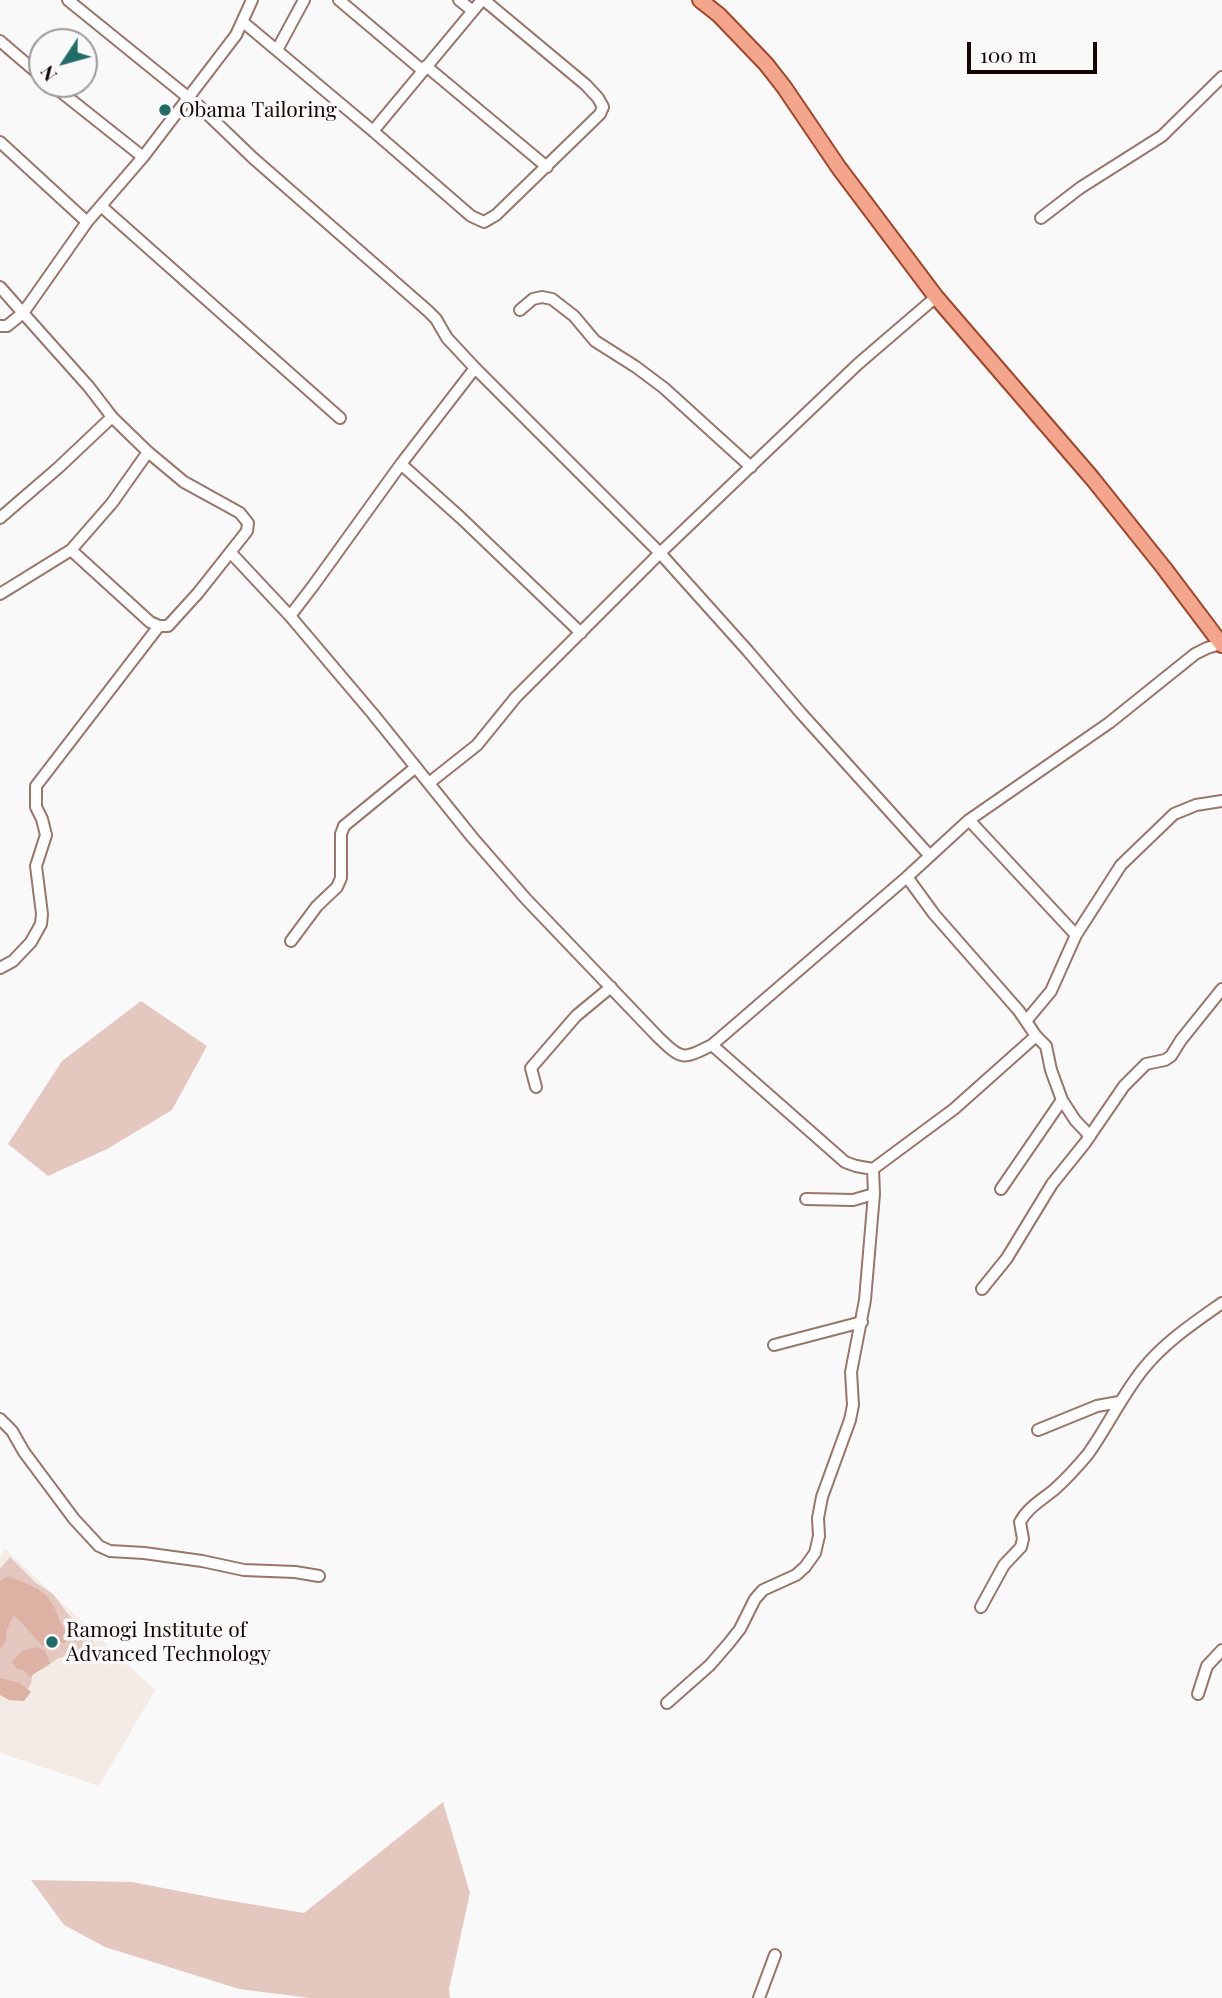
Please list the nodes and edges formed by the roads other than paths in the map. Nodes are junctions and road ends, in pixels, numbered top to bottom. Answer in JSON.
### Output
{"nodes":[{"id":1,"x":68,"y":0,"type":"edge"},
{"id":2,"x":252,"y":0,"type":"edge"},
{"id":3,"x":304,"y":0,"type":"edge"},
{"id":4,"x":338,"y":0,"type":"edge"},
{"id":5,"x":459,"y":0,"type":"edge"},
{"id":6,"x":483,"y":0,"type":"edge"},
{"id":7,"x":699,"y":0,"type":"edge"},
{"id":8,"x":473,"y":11,"type":"junction"},
{"id":9,"x":243,"y":22,"type":"junction"},
{"id":10,"x":0,"y":41,"type":"edge"},
{"id":11,"x":277,"y":50,"type":"junction"},
{"id":12,"x":28,"y":64,"type":"edge"},
{"id":13,"x":424,"y":68,"type":"junction"},
{"id":14,"x":1222,"y":77,"type":"edge"},
{"id":15,"x":69,"y":98,"type":"edge"},
{"id":16,"x":189,"y":98,"type":"junction"},
{"id":17,"x":373,"y":131,"type":"junction"},
{"id":18,"x":0,"y":142,"type":"edge"},
{"id":19,"x":143,"y":157,"type":"junction"},
{"id":20,"x":547,"y":167,"type":"junction"},
{"id":21,"x":101,"y":206,"type":"junction"},
{"id":22,"x":1041,"y":218,"type":"dead end"},
{"id":23,"x":87,"y":222,"type":"junction"},
{"id":24,"x":0,"y":287,"type":"edge"},
{"id":25,"x":936,"y":297,"type":"junction"},
{"id":26,"x":520,"y":310,"type":"dead end"},
{"id":27,"x":23,"y":313,"type":"junction"},
{"id":28,"x":0,"y":326,"type":"edge"},
{"id":29,"x":475,"y":368,"type":"junction"},
{"id":30,"x":112,"y":417,"type":"junction"},
{"id":31,"x":340,"y":418,"type":"dead end"},
{"id":32,"x":148,"y":452,"type":"junction"},
{"id":33,"x":401,"y":464,"type":"junction"},
{"id":34,"x":751,"y":467,"type":"junction"},
{"id":35,"x":1,"y":516,"type":"edge"},
{"id":36,"x":71,"y":550,"type":"junction"},
{"id":37,"x":231,"y":553,"type":"junction"},
{"id":38,"x":660,"y":553,"type":"junction"},
{"id":39,"x":0,"y":594,"type":"edge"},
{"id":40,"x":290,"y":616,"type":"junction"},
{"id":41,"x":159,"y":626,"type":"junction"},
{"id":42,"x":580,"y":633,"type":"junction"},
{"id":43,"x":1221,"y":644,"type":"edge"},
{"id":44,"x":416,"y":767,"type":"junction"},
{"id":45,"x":429,"y":783,"type":"junction"},
{"id":46,"x":1222,"y":801,"type":"edge"},
{"id":47,"x":970,"y":820,"type":"junction"},
{"id":48,"x":930,"y":856,"type":"junction"},
{"id":49,"x":907,"y":877,"type":"junction"},
{"id":50,"x":1076,"y":935,"type":"junction"},
{"id":51,"x":291,"y":940,"type":"dead end"},
{"id":52,"x":0,"y":968,"type":"edge"},
{"id":53,"x":611,"y":987,"type":"junction"},
{"id":54,"x":1222,"y":989,"type":"edge"},
{"id":55,"x":1026,"y":1021,"type":"junction"},
{"id":56,"x":1036,"y":1036,"type":"junction"},
{"id":57,"x":712,"y":1045,"type":"junction"},
{"id":58,"x":536,"y":1087,"type":"dead end"},
{"id":59,"x":1062,"y":1100,"type":"junction"},
{"id":60,"x":1090,"y":1136,"type":"junction"},
{"id":61,"x":873,"y":1169,"type":"junction"},
{"id":62,"x":1001,"y":1189,"type":"dead end"},
{"id":63,"x":874,"y":1194,"type":"junction"},
{"id":64,"x":806,"y":1199,"type":"dead end"},
{"id":65,"x":982,"y":1289,"type":"dead end"},
{"id":66,"x":1222,"y":1303,"type":"edge"},
{"id":67,"x":862,"y":1321,"type":"junction"},
{"id":68,"x":774,"y":1345,"type":"dead end"},
{"id":69,"x":1119,"y":1402,"type":"junction"},
{"id":70,"x":0,"y":1419,"type":"edge"},
{"id":71,"x":1038,"y":1430,"type":"dead end"},
{"id":72,"x":318,"y":1576,"type":"dead end"},
{"id":73,"x":981,"y":1606,"type":"dead end"},
{"id":74,"x":1222,"y":1650,"type":"edge"},
{"id":75,"x":1198,"y":1694,"type":"dead end"},
{"id":76,"x":667,"y":1703,"type":"dead end"},
{"id":77,"x":775,"y":1955,"type":"dead end"},
{"id":78,"x":759,"y":1998,"type":"edge"}],
"edges":[{"from":1,"to":16,"type":"street"},
{"from":2,"to":9,"type":"street"},
{"from":3,"to":11,"type":"street"},
{"from":4,"to":13,"type":"street"},
{"from":5,"to":8,"type":"street"},
{"from":6,"to":8,"type":"street"},
{"from":6,"to":20,"type":"street"},
{"from":7,"to":25,"type":"main road"},
{"from":8,"to":13,"type":"street"},
{"from":9,"to":11,"type":"street"},
{"from":9,"to":16,"type":"street"},
{"from":10,"to":12,"type":"street"},
{"from":11,"to":17,"type":"street"},
{"from":13,"to":17,"type":"street"},
{"from":13,"to":20,"type":"street"},
{"from":14,"to":22,"type":"street"},
{"from":15,"to":19,"type":"street"},
{"from":16,"to":19,"type":"street"},
{"from":16,"to":29,"type":"street"},
{"from":17,"to":20,"type":"street"},
{"from":18,"to":23,"type":"street"},
{"from":19,"to":21,"type":"street"},
{"from":21,"to":23,"type":"street"},
{"from":21,"to":31,"type":"street"},
{"from":23,"to":27,"type":"street"},
{"from":24,"to":27,"type":"street"},
{"from":25,"to":34,"type":"street"},
{"from":25,"to":43,"type":"main road"},
{"from":26,"to":34,"type":"street"},
{"from":27,"to":28,"type":"street"},
{"from":27,"to":30,"type":"street"},
{"from":29,"to":33,"type":"street"},
{"from":29,"to":38,"type":"street"},
{"from":30,"to":32,"type":"street"},
{"from":30,"to":35,"type":"street"},
{"from":32,"to":36,"type":"street"},
{"from":32,"to":37,"type":"street"},
{"from":33,"to":40,"type":"street"},
{"from":33,"to":42,"type":"street"},
{"from":34,"to":38,"type":"street"},
{"from":36,"to":39,"type":"street"},
{"from":36,"to":41,"type":"street"},
{"from":37,"to":40,"type":"street"},
{"from":37,"to":41,"type":"street"},
{"from":38,"to":42,"type":"street"},
{"from":38,"to":48,"type":"street"},
{"from":40,"to":44,"type":"street"},
{"from":41,"to":52,"type":"street"},
{"from":42,"to":45,"type":"street"},
{"from":43,"to":47,"type":"street"},
{"from":44,"to":45,"type":"street"},
{"from":44,"to":51,"type":"street"},
{"from":45,"to":53,"type":"street"},
{"from":46,"to":50,"type":"street"},
{"from":47,"to":48,"type":"street"},
{"from":47,"to":50,"type":"street"},
{"from":48,"to":49,"type":"street"},
{"from":49,"to":55,"type":"street"},
{"from":49,"to":57,"type":"street"},
{"from":50,"to":55,"type":"street"},
{"from":53,"to":57,"type":"street"},
{"from":53,"to":58,"type":"street"},
{"from":54,"to":60,"type":"street"},
{"from":55,"to":56,"type":"street"},
{"from":56,"to":59,"type":"street"},
{"from":56,"to":61,"type":"street"},
{"from":57,"to":61,"type":"street"},
{"from":59,"to":60,"type":"street"},
{"from":59,"to":62,"type":"street"},
{"from":60,"to":65,"type":"street"},
{"from":61,"to":63,"type":"street"},
{"from":63,"to":64,"type":"street"},
{"from":63,"to":67,"type":"street"},
{"from":66,"to":69,"type":"street"},
{"from":67,"to":68,"type":"street"},
{"from":67,"to":76,"type":"street"},
{"from":69,"to":71,"type":"street"},
{"from":69,"to":73,"type":"street"},
{"from":70,"to":72,"type":"street"},
{"from":74,"to":75,"type":"street"},
{"from":77,"to":78,"type":"street"}]}
